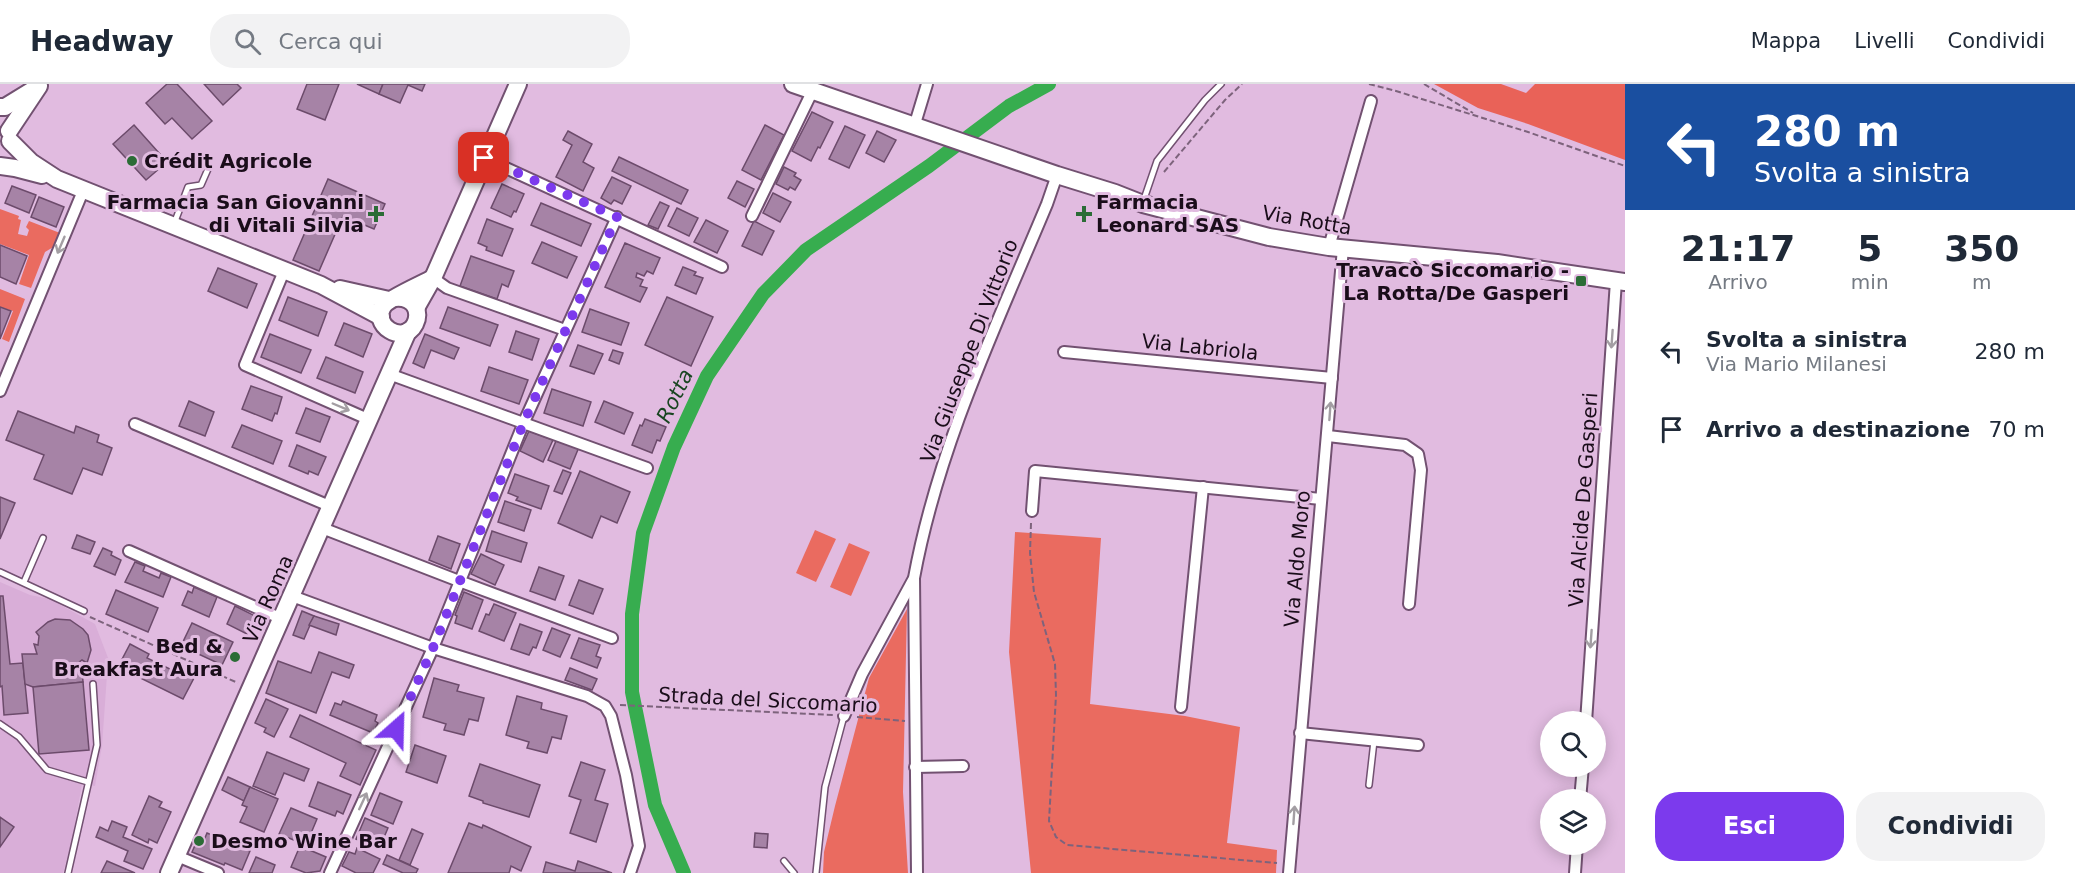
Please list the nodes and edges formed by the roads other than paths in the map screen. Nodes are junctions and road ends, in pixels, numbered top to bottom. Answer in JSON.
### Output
{"nodes":[{"id":1,"x":518,"y":84,"type":"edge"},
{"id":2,"x":793,"y":84,"type":"edge"},
{"id":3,"x":927,"y":84,"type":"edge"},
{"id":4,"x":1221,"y":84,"type":"edge"},
{"id":5,"x":40,"y":85,"type":"edge"},
{"id":6,"x":812,"y":92,"type":"junction"},
{"id":7,"x":1371,"y":101,"type":"dead end"},
{"id":8,"x":0,"y":107,"type":"edge"},
{"id":9,"x":0,"y":114,"type":"edge"},
{"id":10,"x":914,"y":127,"type":"junction"},
{"id":11,"x":9,"y":136,"type":"junction"},
{"id":12,"x":484,"y":158,"type":"junction"},
{"id":13,"x":0,"y":160,"type":"edge"},
{"id":14,"x":0,"y":166,"type":"edge"},
{"id":15,"x":208,"y":170,"type":"dead end"},
{"id":16,"x":1057,"y":175,"type":"junction"},
{"id":17,"x":57,"y":179,"type":"junction"},
{"id":18,"x":83,"y":191,"type":"junction"},
{"id":19,"x":1145,"y":196,"type":"junction"},
{"id":20,"x":752,"y":216,"type":"dead end"},
{"id":21,"x":617,"y":217,"type":"junction"},
{"id":22,"x":173,"y":226,"type":"junction"},
{"id":23,"x":1336,"y":248,"type":"junction"},
{"id":24,"x":722,"y":267,"type":"dead end"},
{"id":25,"x":284,"y":271,"type":"junction"},
{"id":26,"x":433,"y":278,"type":"junction"},
{"id":27,"x":1620,"y":282,"type":"edge"},
{"id":28,"x":321,"y":285,"type":"junction"},
{"id":29,"x":392,"y":299,"type":"junction"},
{"id":30,"x":416,"y":308,"type":"junction"},
{"id":31,"x":384,"y":323,"type":"junction"},
{"id":32,"x":565,"y":330,"type":"junction"},
{"id":33,"x":408,"y":331,"type":"junction"},
{"id":34,"x":1064,"y":352,"type":"dead end"},
{"id":35,"x":389,"y":374,"type":"junction"},
{"id":36,"x":1332,"y":378,"type":"junction"},
{"id":37,"x":0,"y":391,"type":"edge"},
{"id":38,"x":370,"y":420,"type":"junction"},
{"id":39,"x":524,"y":422,"type":"junction"},
{"id":40,"x":135,"y":424,"type":"dead end"},
{"id":41,"x":1328,"y":436,"type":"junction"},
{"id":42,"x":647,"y":468,"type":"dead end"},
{"id":43,"x":1203,"y":487,"type":"junction"},
{"id":44,"x":1321,"y":499,"type":"junction"},
{"id":45,"x":332,"y":507,"type":"junction"},
{"id":46,"x":1032,"y":511,"type":"road end"},
{"id":47,"x":322,"y":528,"type":"junction"},
{"id":48,"x":43,"y":538,"type":"dead end"},
{"id":49,"x":129,"y":551,"type":"dead end"},
{"id":50,"x":0,"y":572,"type":"edge"},
{"id":51,"x":914,"y":578,"type":"junction"},
{"id":52,"x":459,"y":581,"type":"junction"},
{"id":53,"x":24,"y":582,"type":"junction"},
{"id":54,"x":292,"y":596,"type":"junction"},
{"id":55,"x":1409,"y":604,"type":"dead end"},
{"id":56,"x":84,"y":612,"type":"road end"},
{"id":57,"x":282,"y":619,"type":"junction"},
{"id":58,"x":612,"y":638,"type":"dead end"},
{"id":59,"x":433,"y":648,"type":"junction"},
{"id":60,"x":93,"y":684,"type":"dead end"},
{"id":61,"x":1181,"y":707,"type":"dead end"},
{"id":62,"x":1587,"y":711,"type":"edge"},
{"id":63,"x":844,"y":716,"type":"joint"},
{"id":64,"x":0,"y":724,"type":"edge"},
{"id":65,"x":1300,"y":733,"type":"junction"},
{"id":66,"x":1374,"y":741,"type":"junction"},
{"id":67,"x":1418,"y":745,"type":"dead end"},
{"id":68,"x":963,"y":766,"type":"dead end"},
{"id":69,"x":915,"y":767,"type":"junction"},
{"id":70,"x":88,"y":782,"type":"junction"},
{"id":71,"x":1369,"y":785,"type":"dead end"},
{"id":72,"x":1576,"y":855,"type":"edge"},
{"id":73,"x":177,"y":856,"type":"junction"},
{"id":74,"x":784,"y":861,"type":"dead end"},
{"id":75,"x":331,"y":872,"type":"edge"},
{"id":76,"x":68,"y":873,"type":"edge"},
{"id":77,"x":169,"y":873,"type":"edge"},
{"id":78,"x":218,"y":873,"type":"edge"},
{"id":79,"x":630,"y":873,"type":"edge"},
{"id":80,"x":795,"y":873,"type":"edge"},
{"id":81,"x":816,"y":873,"type":"edge"},
{"id":82,"x":917,"y":873,"type":"edge"},
{"id":83,"x":1289,"y":873,"type":"edge"},
{"id":84,"x":1575,"y":873,"type":"edge"}],
"edges":[{"from":1,"to":12,"type":"street"},
{"from":2,"to":6,"type":"street","name":"Via Rotta"},
{"from":3,"to":10,"type":"street"},
{"from":4,"to":19,"type":"lane"},
{"from":5,"to":8,"type":"street"},
{"from":5,"to":11,"type":"street"},
{"from":6,"to":10,"type":"street","name":"Via Rotta"},
{"from":6,"to":20,"type":"street"},
{"from":7,"to":23,"type":"street","name":"Via Aldo Moro"},
{"from":9,"to":11,"type":"street"},
{"from":10,"to":16,"type":"street","name":"Via Rotta"},
{"from":11,"to":13,"type":"street"},
{"from":11,"to":17,"type":"street"},
{"from":12,"to":21,"type":"street"},
{"from":12,"to":26,"type":"street"},
{"from":14,"to":17,"type":"street"},
{"from":15,"to":22,"type":"lane"},
{"from":16,"to":19,"type":"street","name":"Via Rotta"},
{"from":16,"to":51,"type":"street","name":"Via Giuseppe Di Vittorio"},
{"from":17,"to":18,"type":"street"},
{"from":18,"to":22,"type":"street"},
{"from":18,"to":37,"type":"street","one_way":true},
{"from":19,"to":23,"type":"street","name":"Via Rotta"},
{"from":21,"to":24,"type":"street"},
{"from":21,"to":32,"type":"street"},
{"from":22,"to":25,"type":"street"},
{"from":23,"to":27,"type":"street","name":"Via Rotta"},
{"from":23,"to":36,"type":"street","name":"Via Aldo Moro"},
{"from":25,"to":28,"type":"street"},
{"from":25,"to":38,"type":"street","one_way":true},
{"from":26,"to":29,"type":"street"},
{"from":26,"to":30,"type":"street"},
{"from":26,"to":32,"type":"street"},
{"from":27,"to":62,"type":"street","name":"Via Alcide De Gasperi","one_way":true},
{"from":28,"to":29,"type":"street"},
{"from":28,"to":31,"type":"street"},
{"from":29,"to":30,"type":"street"},
{"from":29,"to":31,"type":"street"},
{"from":30,"to":33,"type":"street"},
{"from":31,"to":33,"type":"street"},
{"from":31,"to":35,"type":"street","name":"Via Roma"},
{"from":32,"to":39,"type":"street"},
{"from":33,"to":35,"type":"street","name":"Via Roma"},
{"from":34,"to":36,"type":"street","name":"Via Labriola"},
{"from":35,"to":38,"type":"street","name":"Via Roma"},
{"from":35,"to":39,"type":"street"},
{"from":41,"to":36,"type":"street","name":"Via Aldo Moro","one_way":true},
{"from":38,"to":45,"type":"street","name":"Via Roma"},
{"from":39,"to":42,"type":"street"},
{"from":39,"to":52,"type":"street"},
{"from":40,"to":45,"type":"street"},
{"from":41,"to":44,"type":"street","name":"Via Aldo Moro"},
{"from":41,"to":55,"type":"street"},
{"from":43,"to":44,"type":"street"},
{"from":43,"to":46,"type":"street"},
{"from":43,"to":61,"type":"street"},
{"from":44,"to":65,"type":"street","name":"Via Aldo Moro"},
{"from":45,"to":47,"type":"street","name":"Via Roma"},
{"from":47,"to":52,"type":"street"},
{"from":47,"to":54,"type":"street","name":"Via Roma"},
{"from":48,"to":53,"type":"lane"},
{"from":49,"to":57,"type":"street"},
{"from":50,"to":53,"type":"lane"},
{"from":51,"to":63,"type":"street","name":"Via Giuseppe Di Vittorio"},
{"from":51,"to":69,"type":"street","name":"Via Giuseppe Di Vittorio"},
{"from":52,"to":58,"type":"street"},
{"from":52,"to":59,"type":"street"},
{"from":53,"to":56,"type":"lane"},
{"from":54,"to":57,"type":"street","name":"Via Roma"},
{"from":54,"to":59,"type":"street"},
{"from":57,"to":73,"type":"street","name":"Via Roma"},
{"from":75,"to":59,"type":"street","one_way":true},
{"from":59,"to":79,"type":"street"},
{"from":60,"to":70,"type":"lane"},
{"from":63,"to":81,"type":"lane"},
{"from":64,"to":70,"type":"lane"},
{"from":65,"to":66,"type":"street"},
{"from":83,"to":65,"type":"street","name":"Via Aldo Moro","one_way":true},
{"from":66,"to":67,"type":"street"},
{"from":66,"to":71,"type":"lane"},
{"from":68,"to":69,"type":"street"},
{"from":69,"to":82,"type":"street","name":"Via Giuseppe Di Vittorio"},
{"from":70,"to":76,"type":"lane"},
{"from":72,"to":84,"type":"street"},
{"from":73,"to":77,"type":"street","name":"Via Roma"},
{"from":73,"to":78,"type":"street"},
{"from":74,"to":80,"type":"lane"}]}
